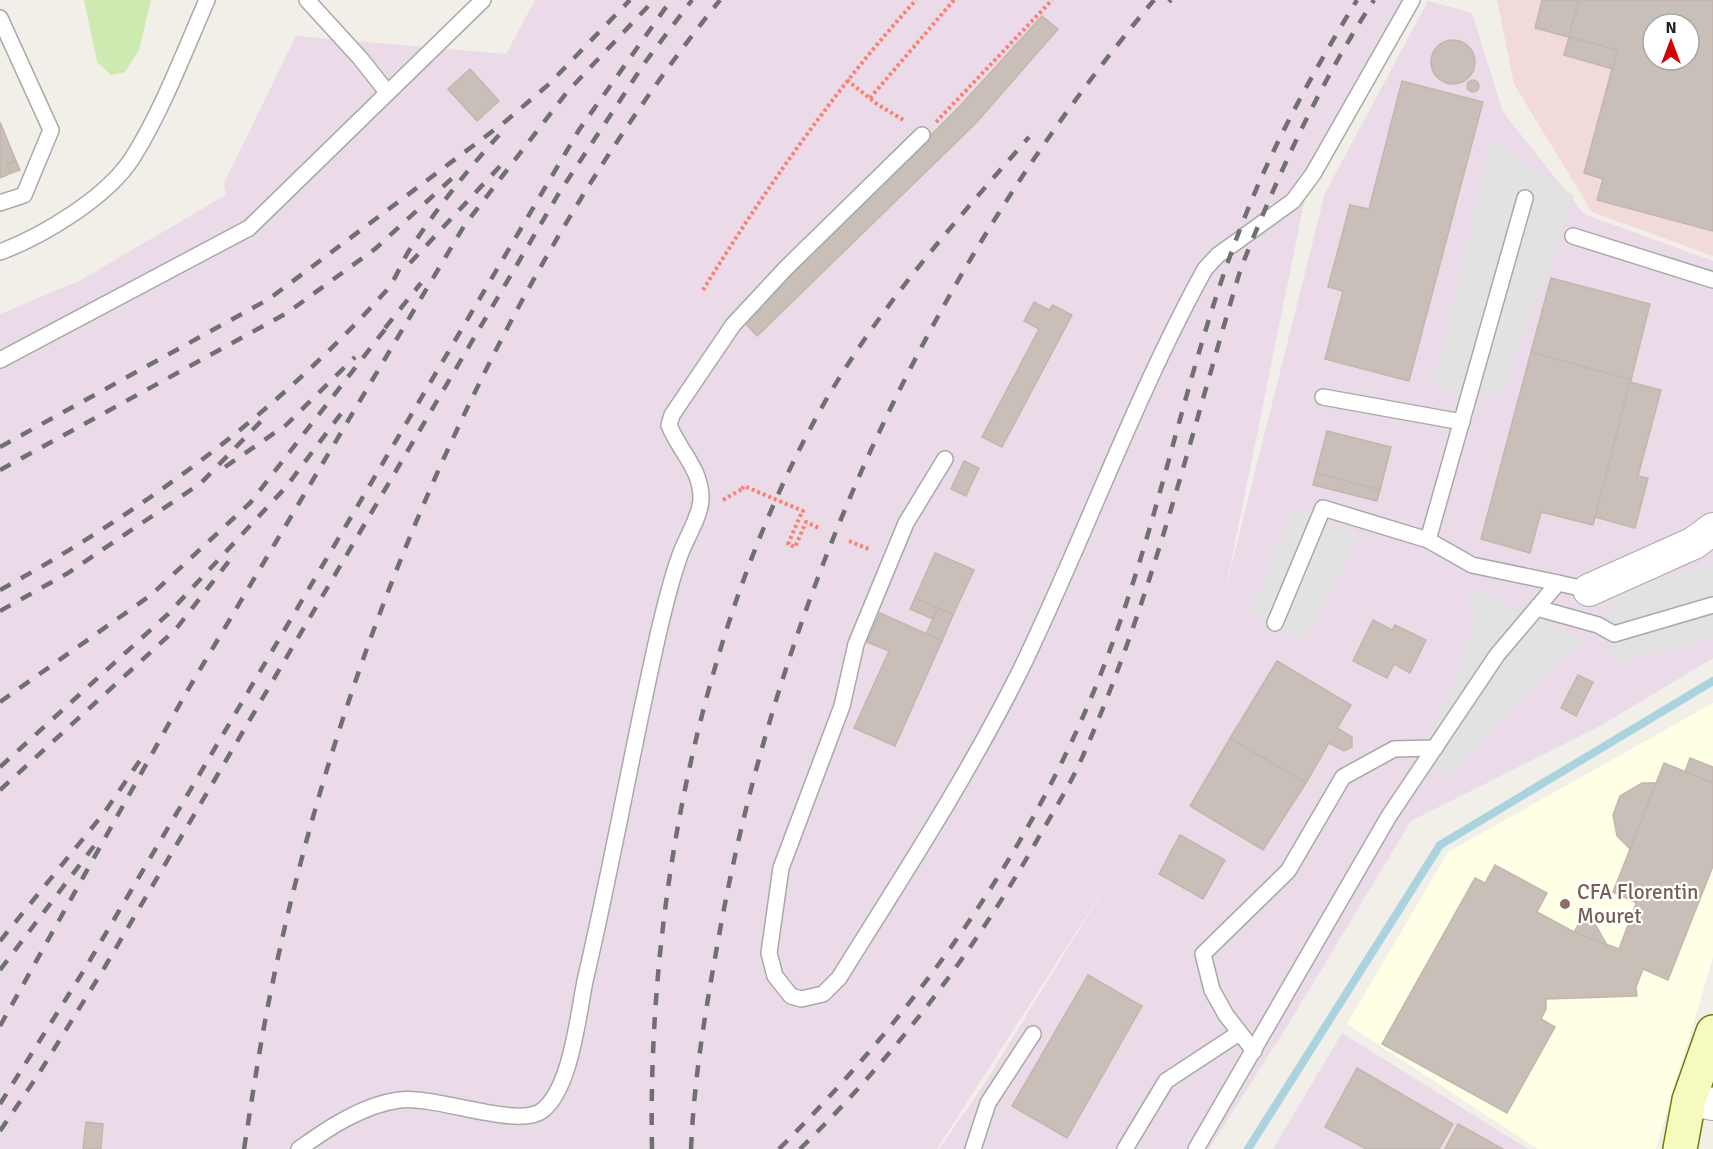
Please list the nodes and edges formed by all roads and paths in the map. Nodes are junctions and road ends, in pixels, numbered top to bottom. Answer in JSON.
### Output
{"nodes":[{"id":1,"x":207,"y":0,"type":"edge"},
{"id":2,"x":307,"y":0,"type":"edge"},
{"id":3,"x":483,"y":0,"type":"edge"},
{"id":4,"x":916,"y":0,"type":"edge"},
{"id":5,"x":954,"y":0,"type":"edge"},
{"id":6,"x":1052,"y":0,"type":"edge"},
{"id":7,"x":1412,"y":0,"type":"edge"},
{"id":8,"x":0,"y":18,"type":"edge"},
{"id":9,"x":847,"y":80,"type":"junction"},
{"id":10,"x":387,"y":92,"type":"junction"},
{"id":11,"x":870,"y":98,"type":"junction"},
{"id":12,"x":922,"y":135,"type":"junction"},
{"id":13,"x":1525,"y":198,"type":"dead end"},
{"id":14,"x":0,"y":203,"type":"edge"},
{"id":15,"x":1573,"y":237,"type":"dead end"},
{"id":16,"x":0,"y":252,"type":"edge"},
{"id":17,"x":1713,"y":280,"type":"edge"},
{"id":18,"x":703,"y":290,"type":"dead end"},
{"id":19,"x":0,"y":360,"type":"edge"},
{"id":20,"x":1323,"y":397,"type":"dead end"},
{"id":21,"x":1462,"y":422,"type":"junction"},
{"id":22,"x":945,"y":459,"type":"dead end"},
{"id":23,"x":728,"y":498,"type":"dead end"},
{"id":24,"x":821,"y":529,"type":"dead end"},
{"id":25,"x":1713,"y":529,"type":"edge"},
{"id":26,"x":1428,"y":540,"type":"junction"},
{"id":27,"x":1558,"y":583,"type":"junction"},
{"id":28,"x":1588,"y":590,"type":"joint"},
{"id":29,"x":1713,"y":605,"type":"edge"},
{"id":30,"x":1537,"y":608,"type":"junction"},
{"id":31,"x":1275,"y":623,"type":"dead end"},
{"id":32,"x":1435,"y":748,"type":"junction"},
{"id":33,"x":1713,"y":1032,"type":"edge"},
{"id":34,"x":1239,"y":1033,"type":"junction"},
{"id":35,"x":1033,"y":1034,"type":"dead end"},
{"id":36,"x":1254,"y":1051,"type":"junction"},
{"id":37,"x":1701,"y":1102,"type":"edge"},
{"id":38,"x":299,"y":1149,"type":"edge"},
{"id":39,"x":973,"y":1149,"type":"edge"},
{"id":40,"x":1125,"y":1149,"type":"edge"},
{"id":41,"x":1196,"y":1149,"type":"edge"},
{"id":42,"x":1680,"y":1149,"type":"edge"}],
"edges":[{"from":1,"to":16,"type":"lane"},
{"from":2,"to":10,"type":"lane"},
{"from":3,"to":10,"type":"lane"},
{"from":4,"to":9,"type":"path"},
{"from":5,"to":11,"type":"path"},
{"from":6,"to":12,"type":"path"},
{"from":7,"to":22,"type":"lane"},
{"from":8,"to":14,"type":"lane"},
{"from":9,"to":11,"type":"path"},
{"from":9,"to":18,"type":"path"},
{"from":10,"to":19,"type":"lane"},
{"from":11,"to":12,"type":"path"},
{"from":12,"to":38,"type":"lane"},
{"from":13,"to":21,"type":"lane"},
{"from":15,"to":17,"type":"lane"},
{"from":20,"to":21,"type":"lane"},
{"from":21,"to":26,"type":"lane"},
{"from":23,"to":24,"type":"path","bridge":true},
{"from":25,"to":28,"type":"street"},
{"from":26,"to":27,"type":"lane"},
{"from":26,"to":31,"type":"lane"},
{"from":27,"to":28,"type":"lane"},
{"from":27,"to":30,"type":"lane"},
{"from":29,"to":30,"type":"lane"},
{"from":30,"to":32,"type":"lane"},
{"from":32,"to":34,"type":"lane"},
{"from":32,"to":36,"type":"lane"},
{"from":33,"to":37,"type":"main road"},
{"from":34,"to":36,"type":"lane"},
{"from":34,"to":40,"type":"lane"},
{"from":35,"to":39,"type":"lane"},
{"from":36,"to":41,"type":"lane"},
{"from":37,"to":42,"type":"main road"}]}
